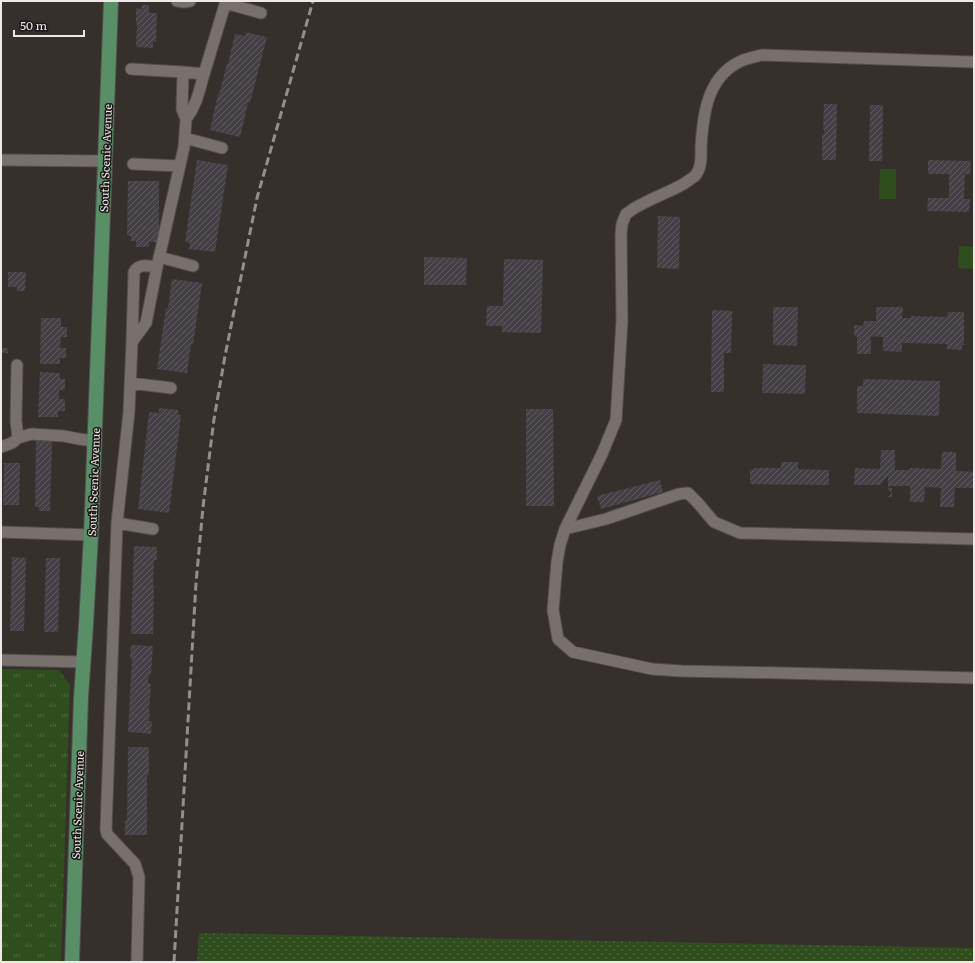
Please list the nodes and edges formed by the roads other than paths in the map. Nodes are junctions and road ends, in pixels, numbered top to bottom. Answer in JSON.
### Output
{"nodes":[{"id":1,"x":111,"y":1,"type":"edge"},
{"id":2,"x":177,"y":1,"type":"edge"},
{"id":3,"x":190,"y":1,"type":"edge"},
{"id":4,"x":225,"y":2,"type":"edge"},
{"id":5,"x":261,"y":13,"type":"dead end"},
{"id":6,"x":974,"y":62,"type":"edge"},
{"id":7,"x":131,"y":69,"type":"dead end"},
{"id":8,"x":183,"y":72,"type":"junction"},
{"id":9,"x":204,"y":74,"type":"junction"},
{"id":10,"x":186,"y":119,"type":"junction"},
{"id":11,"x":185,"y":138,"type":"junction"},
{"id":12,"x":222,"y":148,"type":"dead end"},
{"id":13,"x":1,"y":160,"type":"edge"},
{"id":14,"x":105,"y":161,"type":"junction"},
{"id":15,"x":132,"y":164,"type":"dead end"},
{"id":16,"x":180,"y":166,"type":"junction"},
{"id":17,"x":158,"y":262,"type":"junction"},
{"id":18,"x":194,"y":266,"type":"dead end"},
{"id":19,"x":132,"y":342,"type":"junction"},
{"id":20,"x":17,"y":365,"type":"dead end"},
{"id":21,"x":130,"y":383,"type":"junction"},
{"id":22,"x":171,"y":388,"type":"dead end"},
{"id":23,"x":18,"y":438,"type":"junction"},
{"id":24,"x":94,"y":440,"type":"junction"},
{"id":25,"x":1,"y":447,"type":"edge"},
{"id":26,"x":117,"y":523,"type":"junction"},
{"id":27,"x":153,"y":529,"type":"dead end"},
{"id":28,"x":565,"y":529,"type":"junction"},
{"id":29,"x":1,"y":532,"type":"edge"},
{"id":30,"x":91,"y":535,"type":"junction"},
{"id":31,"x":974,"y":539,"type":"edge"},
{"id":32,"x":1,"y":660,"type":"edge"},
{"id":33,"x":83,"y":662,"type":"junction"},
{"id":34,"x":974,"y":678,"type":"edge"},
{"id":35,"x":72,"y":962,"type":"edge"},
{"id":36,"x":137,"y":962,"type":"edge"}],
"edges":[{"from":1,"to":14,"type":"main road","name":"South Scenic Avenue"},
{"from":2,"to":3,"type":"street"},
{"from":4,"to":5,"type":"street"},
{"from":4,"to":9,"type":"street"},
{"from":6,"to":28,"type":"street"},
{"from":7,"to":8,"type":"street"},
{"from":8,"to":9,"type":"street"},
{"from":8,"to":10,"type":"street"},
{"from":9,"to":10,"type":"street"},
{"from":10,"to":11,"type":"street"},
{"from":11,"to":12,"type":"street"},
{"from":11,"to":16,"type":"street"},
{"from":13,"to":14,"type":"street"},
{"from":14,"to":24,"type":"main road","name":"South Scenic Avenue"},
{"from":15,"to":16,"type":"street"},
{"from":16,"to":17,"type":"street"},
{"from":17,"to":18,"type":"street"},
{"from":17,"to":19,"type":"street"},
{"from":17,"to":19,"type":"street"},
{"from":19,"to":21,"type":"street"},
{"from":20,"to":23,"type":"street"},
{"from":21,"to":22,"type":"street"},
{"from":21,"to":26,"type":"street"},
{"from":23,"to":24,"type":"street"},
{"from":23,"to":25,"type":"street"},
{"from":24,"to":30,"type":"main road","name":"South Scenic Avenue"},
{"from":26,"to":27,"type":"street"},
{"from":26,"to":36,"type":"street"},
{"from":28,"to":31,"type":"street"},
{"from":28,"to":34,"type":"street"},
{"from":29,"to":30,"type":"street"},
{"from":30,"to":33,"type":"main road","name":"South Scenic Avenue"},
{"from":32,"to":33,"type":"street"},
{"from":33,"to":35,"type":"main road","name":"South Scenic Avenue"}]}
